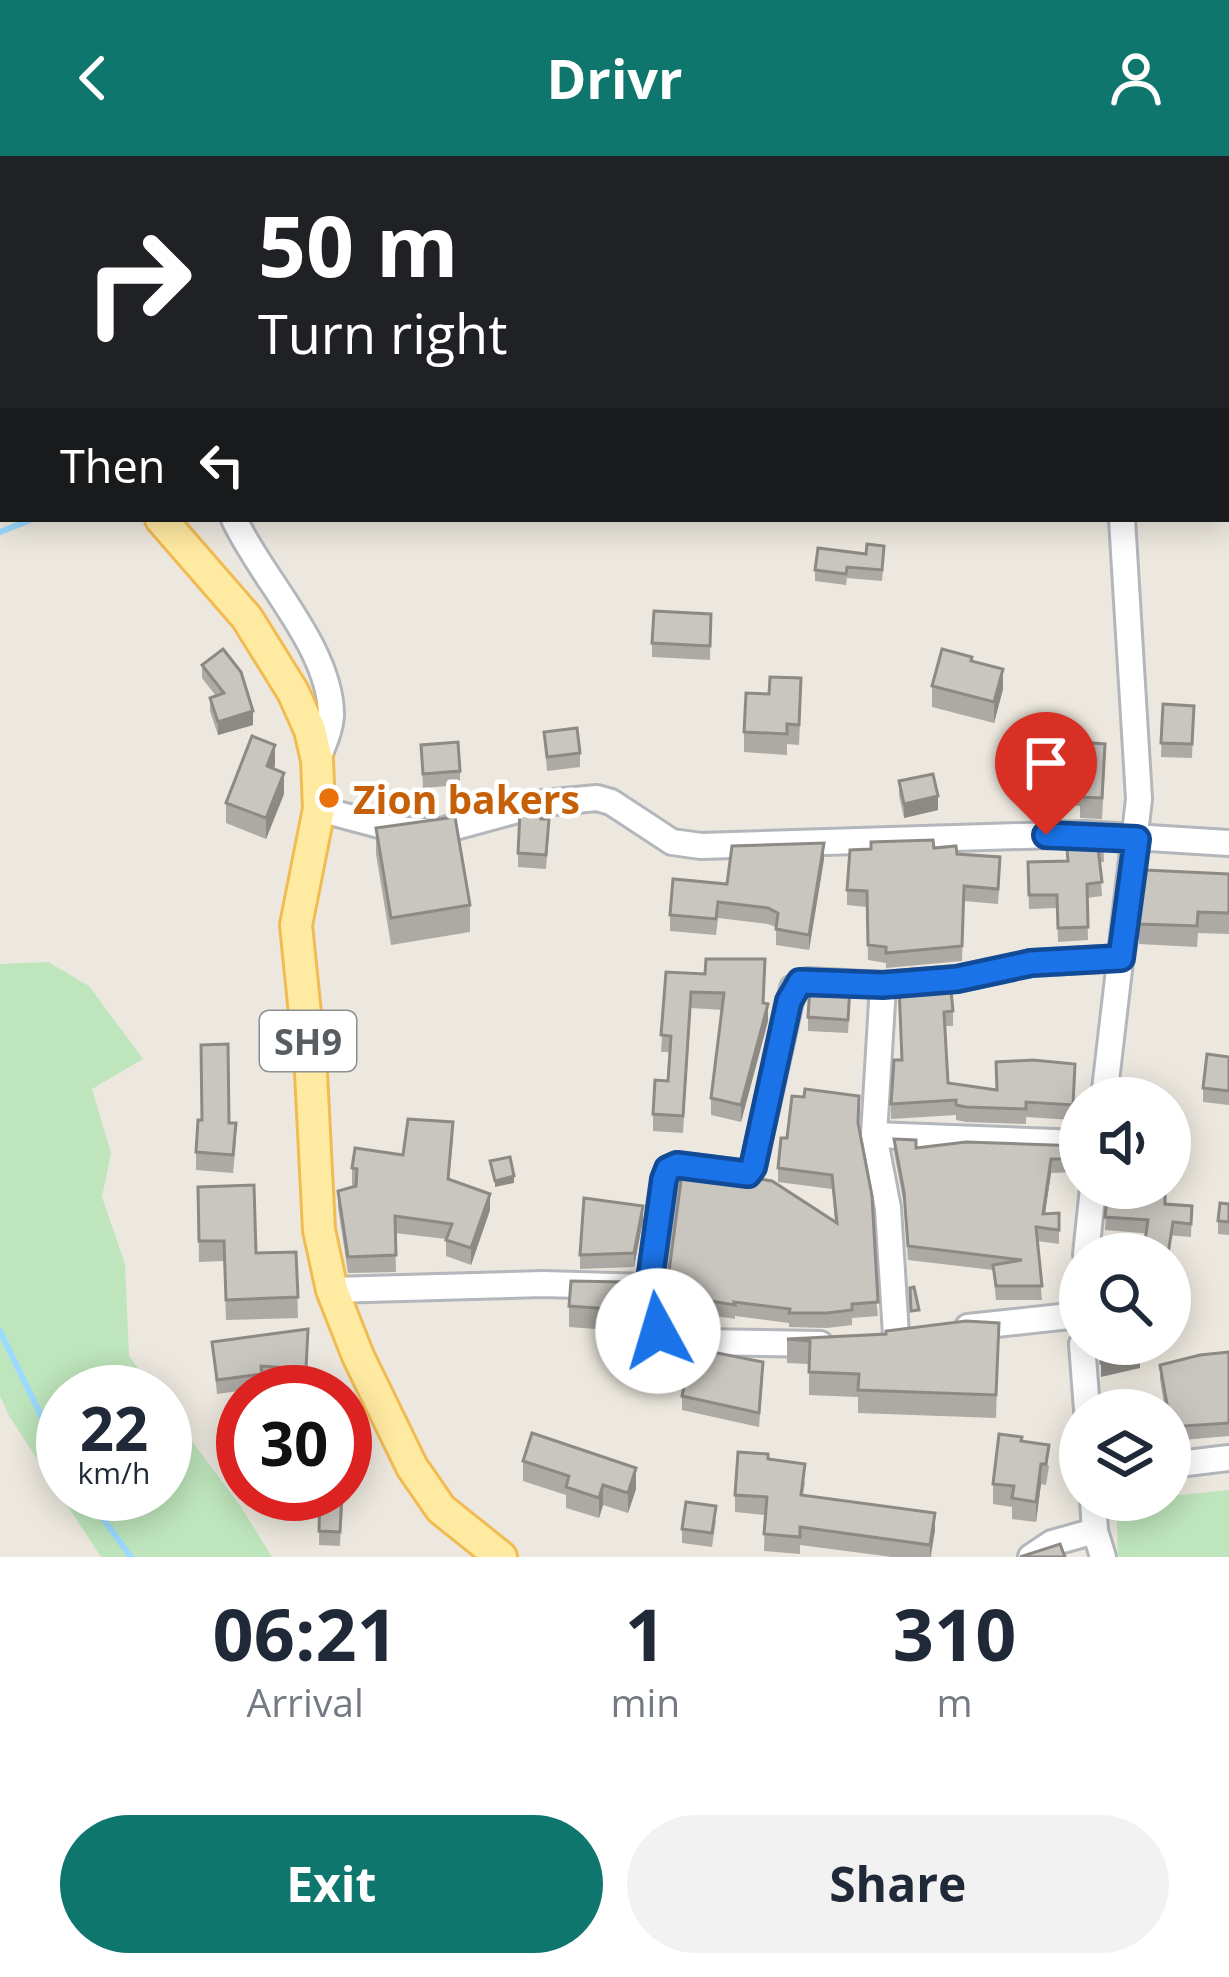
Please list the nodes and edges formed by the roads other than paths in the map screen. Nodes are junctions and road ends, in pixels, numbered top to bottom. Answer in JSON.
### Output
{"nodes":[{"id":1,"x":164,"y":522,"type":"edge"},
{"id":2,"x":236,"y":522,"type":"edge"},
{"id":3,"x":1122,"y":522,"type":"edge"},
{"id":4,"x":316,"y":760,"type":"junction"},
{"id":5,"x":319,"y":809,"type":"junction"},
{"id":6,"x":1137,"y":839,"type":"junction"},
{"id":7,"x":1229,"y":843,"type":"edge"},
{"id":8,"x":1121,"y":958,"type":"junction"},
{"id":9,"x":883,"y":985,"type":"junction"},
{"id":10,"x":1107,"y":1077,"type":"edge"},
{"id":11,"x":874,"y":1135,"type":"junction"},
{"id":12,"x":1059,"y":1142,"type":"edge"},
{"id":13,"x":649,"y":1287,"type":"junction"},
{"id":14,"x":332,"y":1290,"type":"junction"},
{"id":15,"x":1059,"y":1314,"type":"edge"},
{"id":16,"x":896,"y":1335,"type":"junction"},
{"id":17,"x":1229,"y":1458,"type":"edge"},
{"id":18,"x":1191,"y":1463,"type":"edge"},
{"id":19,"x":1094,"y":1521,"type":"edge"},
{"id":20,"x":1095,"y":1531,"type":"junction"},
{"id":21,"x":501,"y":1557,"type":"edge"},
{"id":22,"x":1031,"y":1557,"type":"edge"},
{"id":23,"x":1103,"y":1557,"type":"edge"}],
"edges":[{"from":1,"to":4,"type":"main road","number":"SH9"},
{"from":2,"to":4,"type":"street"},
{"from":3,"to":6,"type":"street"},
{"from":4,"to":5,"type":"main road","number":"SH9"},
{"from":5,"to":6,"type":"street"},
{"from":5,"to":14,"type":"main road","number":"SH9"},
{"from":6,"to":7,"type":"street"},
{"from":6,"to":8,"type":"street"},
{"from":8,"to":9,"type":"street"},
{"from":8,"to":10,"type":"street"},
{"from":9,"to":11,"type":"street"},
{"from":9,"to":13,"type":"street"},
{"from":11,"to":12,"type":"street"},
{"from":11,"to":16,"type":"street"},
{"from":13,"to":14,"type":"street"},
{"from":13,"to":16,"type":"street"},
{"from":14,"to":21,"type":"main road","number":"SH9"},
{"from":15,"to":16,"type":"street"},
{"from":17,"to":18,"type":"street"},
{"from":19,"to":20,"type":"street"},
{"from":20,"to":22,"type":"street"},
{"from":20,"to":23,"type":"street"}]}
